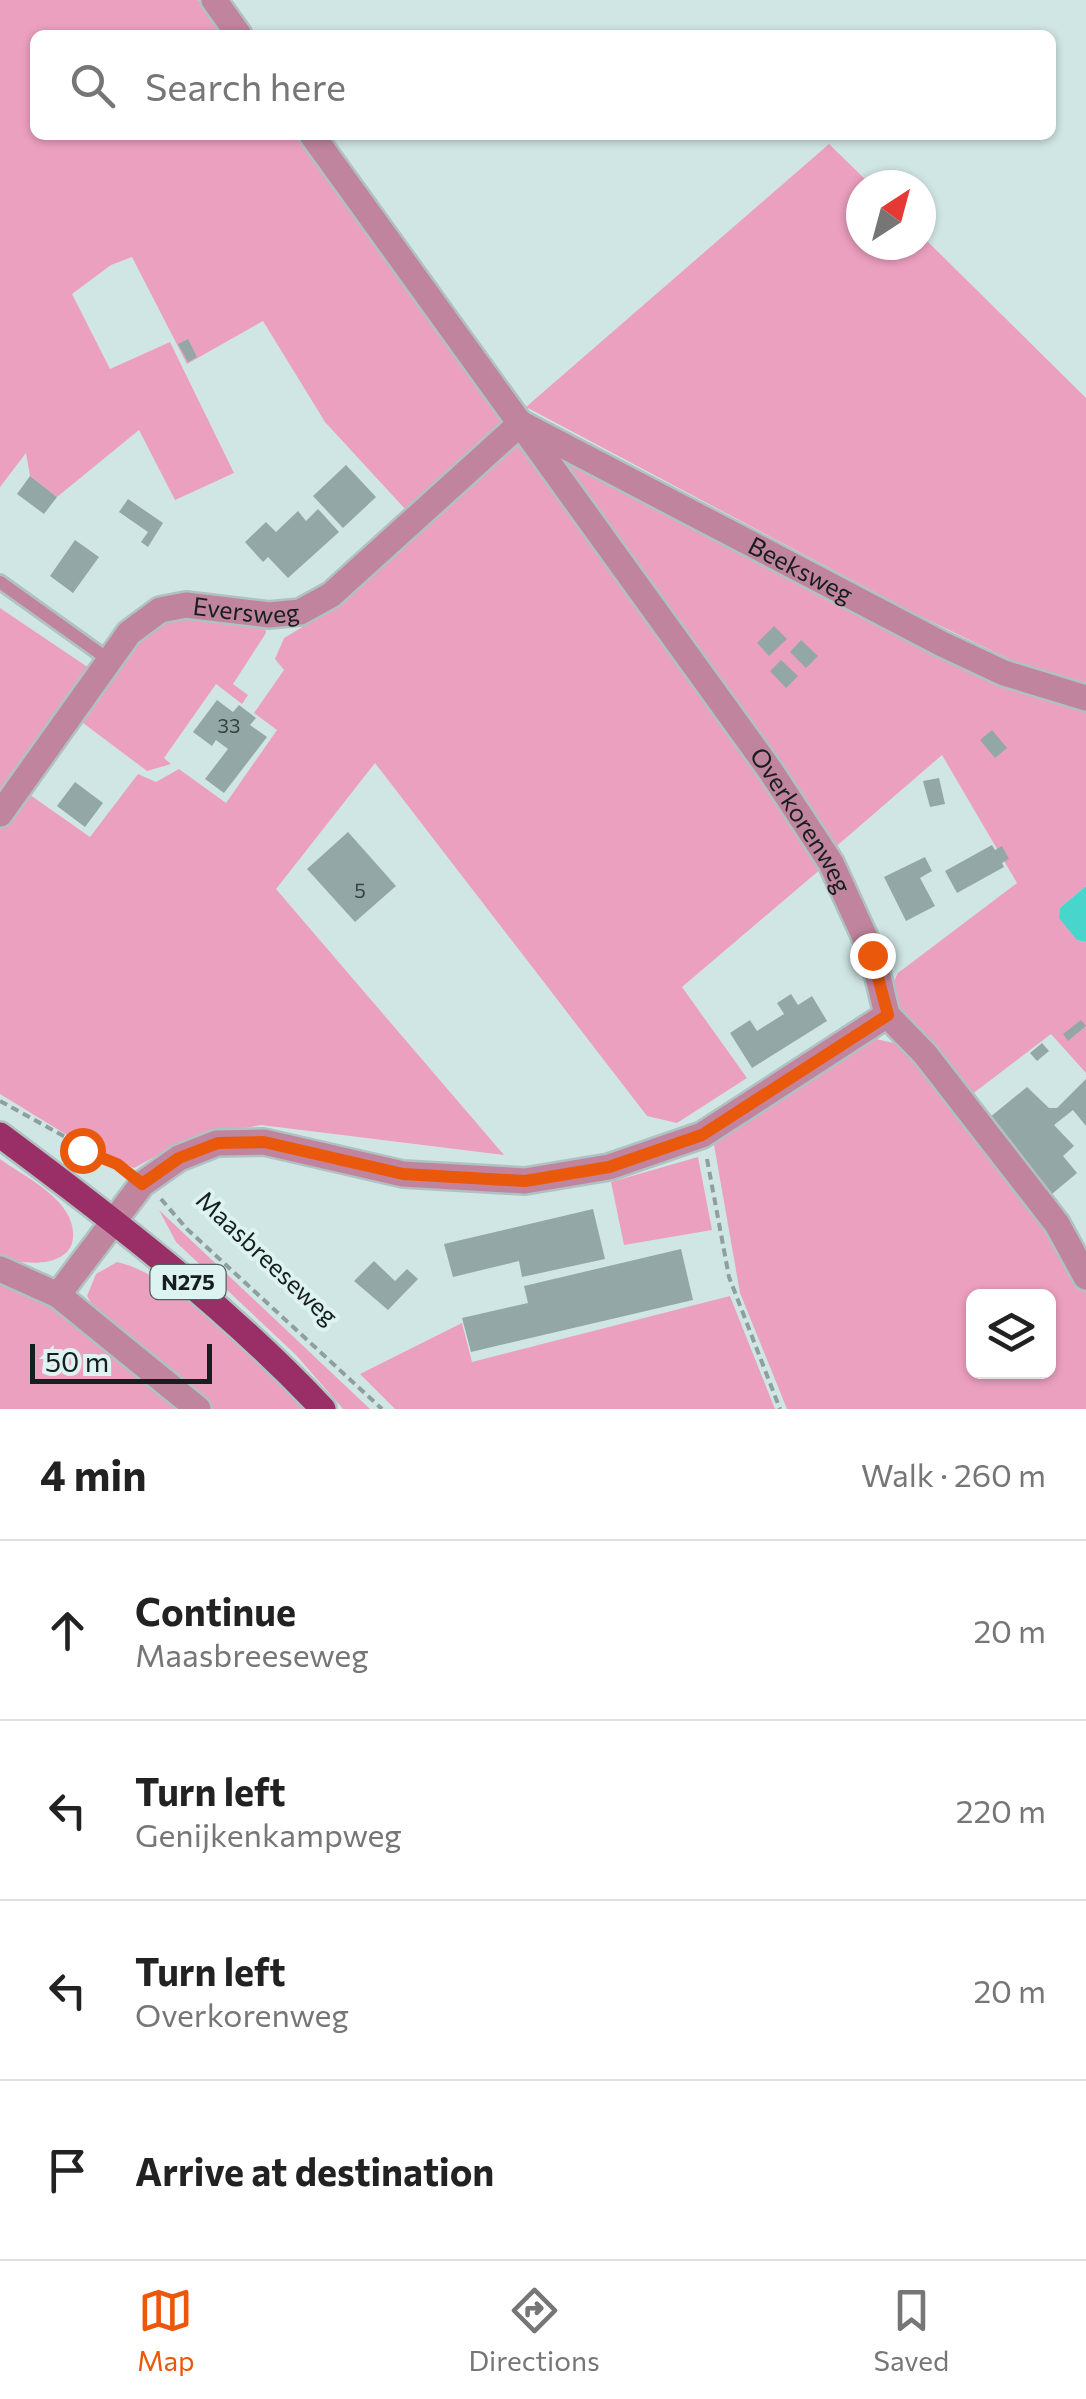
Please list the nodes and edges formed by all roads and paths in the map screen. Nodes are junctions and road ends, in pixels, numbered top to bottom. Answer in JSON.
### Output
{"nodes":[{"id":1,"x":214,"y":0,"type":"edge"},
{"id":2,"x":235,"y":30,"type":"edge"},
{"id":3,"x":316,"y":140,"type":"edge"},
{"id":4,"x":521,"y":423,"type":"junction"},
{"id":5,"x":0,"y":582,"type":"edge"},
{"id":6,"x":109,"y":660,"type":"junction"},
{"id":7,"x":1086,"y":698,"type":"edge"},
{"id":8,"x":0,"y":814,"type":"edge"},
{"id":9,"x":888,"y":1015,"type":"junction"},
{"id":10,"x":0,"y":1100,"type":"edge"},
{"id":11,"x":0,"y":1135,"type":"edge"},
{"id":12,"x":702,"y":1135,"type":"junction"},
{"id":13,"x":142,"y":1184,"type":"junction"},
{"id":14,"x":113,"y":1218,"type":"junction"},
{"id":15,"x":0,"y":1269,"type":"edge"},
{"id":16,"x":1086,"y":1277,"type":"edge"},
{"id":17,"x":58,"y":1294,"type":"junction"},
{"id":18,"x":198,"y":1409,"type":"edge"},
{"id":19,"x":323,"y":1409,"type":"edge"},
{"id":20,"x":382,"y":1409,"type":"edge"},
{"id":21,"x":780,"y":1409,"type":"edge"}],
"edges":[{"from":1,"to":2,"type":"street"},
{"from":3,"to":4,"type":"street","name":"Overkorenweg"},
{"from":4,"to":6,"type":"street","name":"Eversweg"},
{"from":4,"to":7,"type":"street","name":"Beeksweg"},
{"from":4,"to":9,"type":"street","name":"Overkorenweg"},
{"from":5,"to":6,"type":"lane"},
{"from":6,"to":8,"type":"street","name":"Eversweg"},
{"from":9,"to":12,"type":"street"},
{"from":9,"to":16,"type":"street","name":"Overkorenweg"},
{"from":10,"to":13,"type":"path","name":"Maasbreeseweg"},
{"from":11,"to":14,"type":"main road","number":"N275"},
{"from":12,"to":13,"type":"street"},
{"from":12,"to":21,"type":"path"},
{"from":13,"to":14,"type":"street"},
{"from":13,"to":20,"type":"path","name":"Maasbreeseweg"},
{"from":14,"to":17,"type":"street"},
{"from":14,"to":19,"type":"main road","number":"N275"},
{"from":15,"to":17,"type":"street"},
{"from":17,"to":18,"type":"street"}]}
